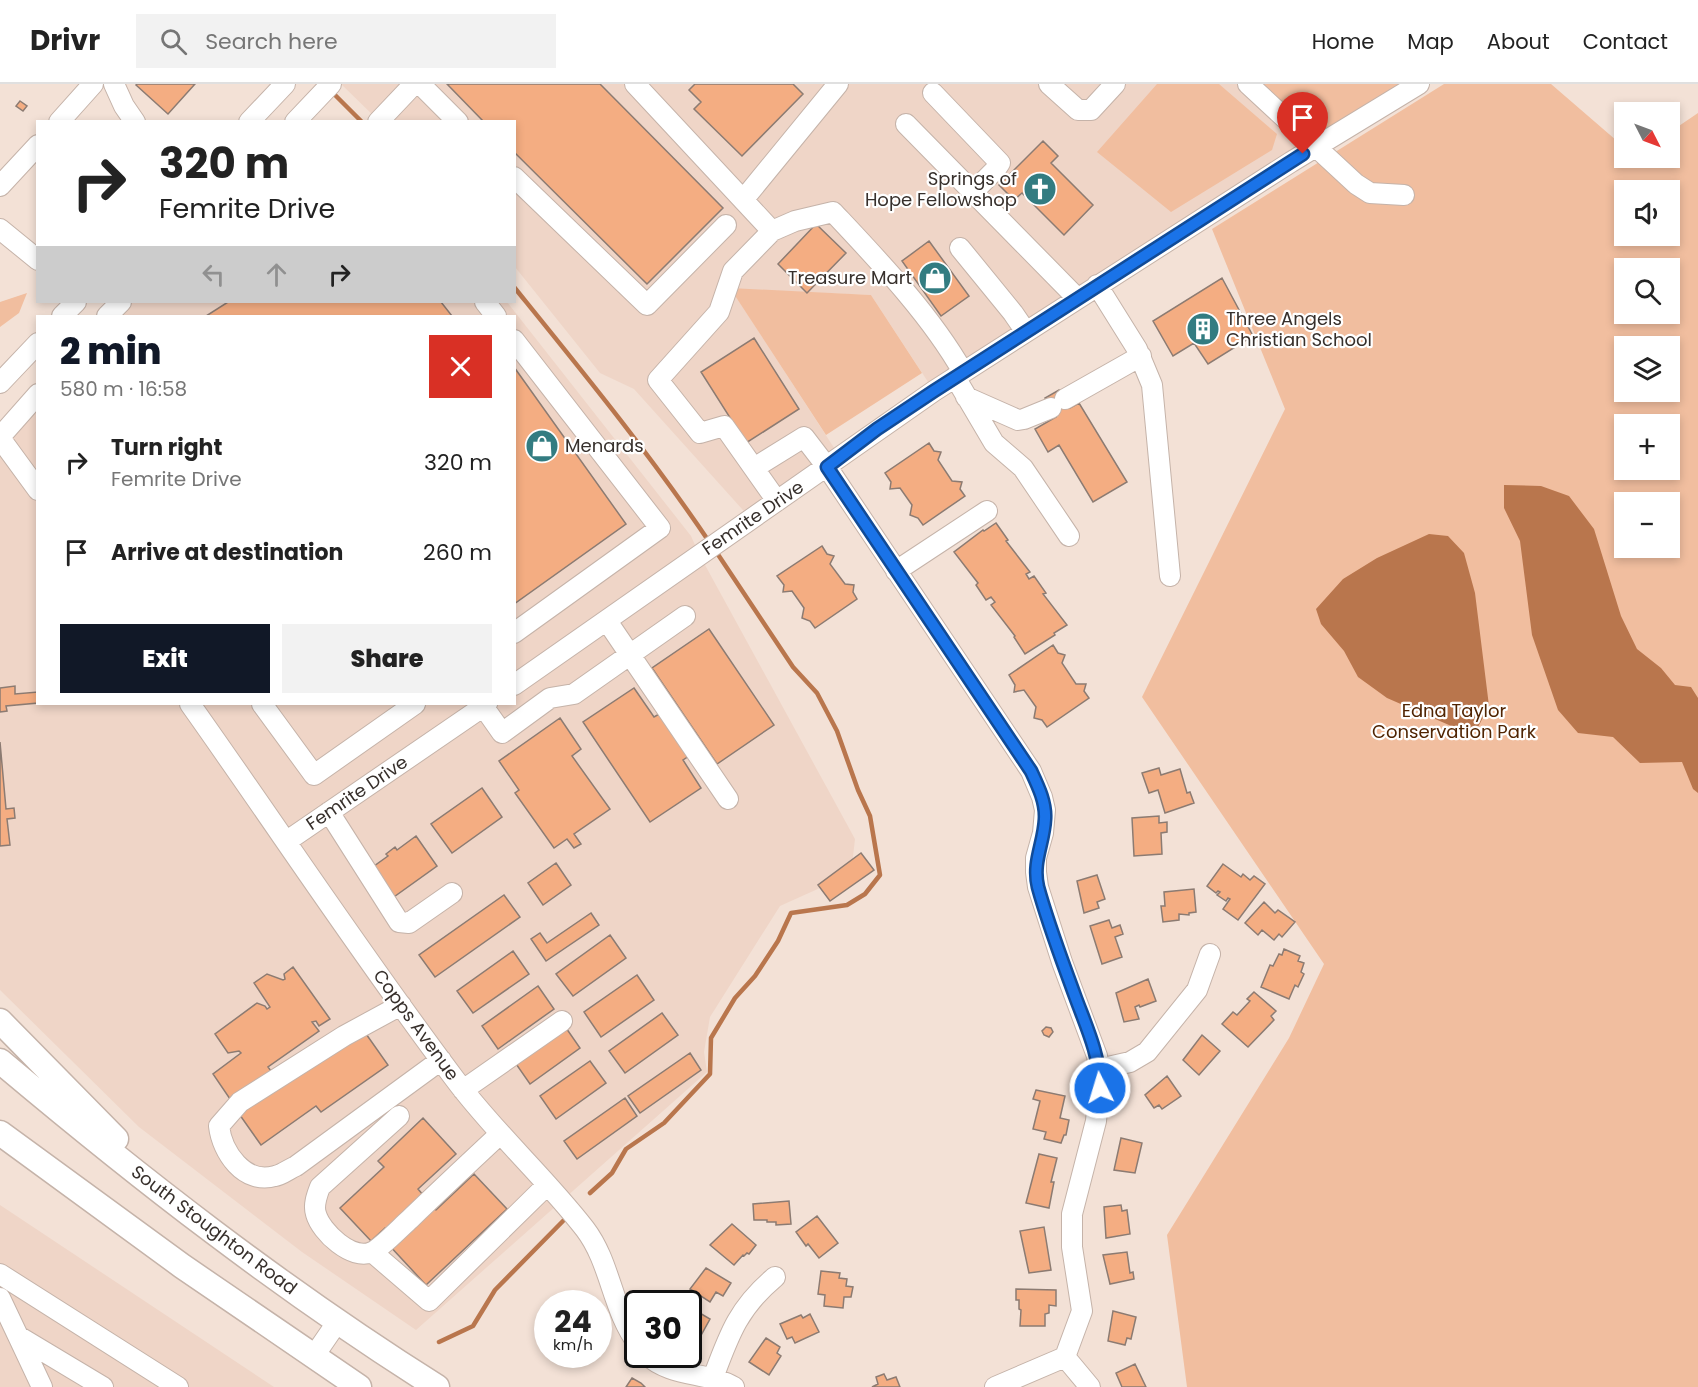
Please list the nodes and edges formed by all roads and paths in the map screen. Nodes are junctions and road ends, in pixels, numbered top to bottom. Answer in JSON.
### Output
{"nodes":[{"id":1,"x":93,"y":84,"type":"edge"},
{"id":2,"x":114,"y":84,"type":"edge"},
{"id":3,"x":285,"y":84,"type":"edge"},
{"id":4,"x":331,"y":84,"type":"edge"},
{"id":5,"x":414,"y":84,"type":"edge"},
{"id":6,"x":420,"y":84,"type":"edge"},
{"id":7,"x":635,"y":84,"type":"edge"},
{"id":8,"x":838,"y":84,"type":"edge"},
{"id":9,"x":1049,"y":84,"type":"edge"},
{"id":10,"x":1115,"y":84,"type":"edge"},
{"id":11,"x":1248,"y":84,"type":"edge"},
{"id":12,"x":1407,"y":87,"type":"edge"},
{"id":13,"x":933,"y":93,"type":"dead end"},
{"id":14,"x":61,"y":120,"type":"edge"},
{"id":15,"x":134,"y":120,"type":"edge"},
{"id":16,"x":251,"y":120,"type":"edge"},
{"id":17,"x":297,"y":120,"type":"edge"},
{"id":18,"x":380,"y":120,"type":"edge"},
{"id":19,"x":456,"y":120,"type":"edge"},
{"id":20,"x":906,"y":124,"type":"dead end"},
{"id":21,"x":36,"y":147,"type":"edge"},
{"id":22,"x":1316,"y":147,"type":"junction"},
{"id":23,"x":516,"y":179,"type":"edge"},
{"id":24,"x":0,"y":186,"type":"edge"},
{"id":25,"x":973,"y":192,"type":"junction"},
{"id":26,"x":1404,"y":195,"type":"dead end"},
{"id":27,"x":743,"y":200,"type":"junction"},
{"id":28,"x":726,"y":225,"type":"dead end"},
{"id":29,"x":0,"y":229,"type":"edge"},
{"id":30,"x":772,"y":231,"type":"junction"},
{"id":31,"x":960,"y":248,"type":"dead end"},
{"id":32,"x":36,"y":258,"type":"edge"},
{"id":33,"x":1097,"y":285,"type":"junction"},
{"id":34,"x":1077,"y":298,"type":"junction"},
{"id":35,"x":75,"y":303,"type":"edge"},
{"id":36,"x":119,"y":303,"type":"edge"},
{"id":37,"x":486,"y":303,"type":"edge"},
{"id":38,"x":63,"y":315,"type":"edge"},
{"id":39,"x":107,"y":315,"type":"edge"},
{"id":40,"x":495,"y":315,"type":"edge"},
{"id":41,"x":1026,"y":332,"type":"junction"},
{"id":42,"x":516,"y":343,"type":"edge"},
{"id":43,"x":36,"y":345,"type":"edge"},
{"id":44,"x":1141,"y":356,"type":"junction"},
{"id":45,"x":959,"y":374,"type":"junction"},
{"id":46,"x":0,"y":383,"type":"edge"},
{"id":47,"x":36,"y":396,"type":"edge"},
{"id":48,"x":966,"y":397,"type":"junction"},
{"id":49,"x":0,"y":438,"type":"edge"},
{"id":50,"x":827,"y":467,"type":"junction"},
{"id":51,"x":754,"y":468,"type":"junction"},
{"id":52,"x":36,"y":487,"type":"edge"},
{"id":53,"x":777,"y":501,"type":"junction"},
{"id":54,"x":987,"y":511,"type":"dead end"},
{"id":55,"x":1069,"y":536,"type":"dead end"},
{"id":56,"x":896,"y":571,"type":"junction"},
{"id":57,"x":1170,"y":576,"type":"dead end"},
{"id":58,"x":685,"y":616,"type":"dead end"},
{"id":59,"x":607,"y":621,"type":"junction"},
{"id":60,"x":516,"y":632,"type":"edge"},
{"id":61,"x":630,"y":655,"type":"junction"},
{"id":62,"x":533,"y":672,"type":"junction"},
{"id":63,"x":516,"y":684,"type":"edge"},
{"id":64,"x":550,"y":698,"type":"junction"},
{"id":65,"x":191,"y":705,"type":"edge"},
{"id":66,"x":263,"y":705,"type":"edge"},
{"id":67,"x":414,"y":705,"type":"edge"},
{"id":68,"x":485,"y":705,"type":"edge"},
{"id":69,"x":728,"y":800,"type":"dead end"},
{"id":70,"x":329,"y":812,"type":"junction"},
{"id":71,"x":287,"y":841,"type":"junction"},
{"id":72,"x":452,"y":893,"type":"dead end"},
{"id":73,"x":1210,"y":954,"type":"dead end"},
{"id":74,"x":401,"y":1005,"type":"junction"},
{"id":75,"x":0,"y":1021,"type":"edge"},
{"id":76,"x":562,"y":1021,"type":"dead end"},
{"id":77,"x":441,"y":1060,"type":"junction"},
{"id":78,"x":0,"y":1061,"type":"edge"},
{"id":79,"x":1099,"y":1069,"type":"junction"},
{"id":80,"x":463,"y":1089,"type":"junction"},
{"id":81,"x":399,"y":1116,"type":"dead end"},
{"id":82,"x":0,"y":1133,"type":"edge"},
{"id":83,"x":500,"y":1134,"type":"junction"},
{"id":84,"x":547,"y":1185,"type":"junction"},
{"id":85,"x":156,"y":1187,"type":"junction"},
{"id":86,"x":372,"y":1252,"type":"junction"},
{"id":87,"x":0,"y":1274,"type":"edge"},
{"id":88,"x":775,"y":1277,"type":"dead end"},
{"id":89,"x":0,"y":1298,"type":"edge"},
{"id":90,"x":624,"y":1318,"type":"edge"},
{"id":91,"x":338,"y":1321,"type":"junction"},
{"id":92,"x":18,"y":1336,"type":"junction"},
{"id":93,"x":314,"y":1356,"type":"junction"},
{"id":94,"x":1065,"y":1357,"type":"junction"},
{"id":95,"x":665,"y":1368,"type":"edge"},
{"id":96,"x":713,"y":1378,"type":"junction"},
{"id":97,"x":42,"y":1387,"type":"edge"},
{"id":98,"x":103,"y":1387,"type":"edge"},
{"id":99,"x":177,"y":1387,"type":"edge"},
{"id":100,"x":359,"y":1387,"type":"edge"},
{"id":101,"x":437,"y":1387,"type":"edge"},
{"id":102,"x":734,"y":1387,"type":"edge"},
{"id":103,"x":995,"y":1387,"type":"edge"},
{"id":104,"x":1090,"y":1387,"type":"edge"}],
"edges":[{"from":1,"to":14,"type":"street"},
{"from":2,"to":15,"type":"street"},
{"from":3,"to":16,"type":"street"},
{"from":4,"to":17,"type":"street"},
{"from":5,"to":18,"type":"street"},
{"from":6,"to":19,"type":"street"},
{"from":7,"to":27,"type":"street"},
{"from":8,"to":27,"type":"street"},
{"from":9,"to":10,"type":"street"},
{"from":11,"to":22,"type":"street"},
{"from":12,"to":22,"type":"street","name":"Femrite Drive"},
{"from":13,"to":25,"type":"street"},
{"from":20,"to":25,"type":"street"},
{"from":21,"to":24,"type":"street"},
{"from":22,"to":26,"type":"street"},
{"from":22,"to":33,"type":"street","name":"Femrite Drive"},
{"from":23,"to":28,"type":"street"},
{"from":25,"to":34,"type":"street"},
{"from":27,"to":30,"type":"street"},
{"from":29,"to":32,"type":"street"},
{"from":30,"to":45,"type":"street"},
{"from":30,"to":51,"type":"street"},
{"from":31,"to":41,"type":"street"},
{"from":33,"to":34,"type":"street","name":"Femrite Drive"},
{"from":33,"to":44,"type":"street"},
{"from":34,"to":41,"type":"street","name":"Femrite Drive"},
{"from":35,"to":38,"type":"street"},
{"from":36,"to":39,"type":"street"},
{"from":37,"to":40,"type":"street"},
{"from":41,"to":45,"type":"street","name":"Femrite Drive"},
{"from":42,"to":60,"type":"street"},
{"from":43,"to":46,"type":"street"},
{"from":44,"to":48,"type":"street"},
{"from":44,"to":57,"type":"street"},
{"from":45,"to":48,"type":"street"},
{"from":45,"to":50,"type":"street","name":"Femrite Drive"},
{"from":47,"to":49,"type":"street"},
{"from":48,"to":55,"type":"street"},
{"from":49,"to":52,"type":"street"},
{"from":50,"to":51,"type":"street"},
{"from":50,"to":53,"type":"street","name":"Femrite Drive"},
{"from":50,"to":56,"type":"street"},
{"from":51,"to":53,"type":"street"},
{"from":53,"to":59,"type":"street","name":"Femrite Drive"},
{"from":54,"to":56,"type":"street"},
{"from":56,"to":79,"type":"street"},
{"from":58,"to":61,"type":"street"},
{"from":59,"to":61,"type":"street"},
{"from":59,"to":62,"type":"street","name":"Femrite Drive"},
{"from":61,"to":64,"type":"street"},
{"from":61,"to":69,"type":"street"},
{"from":62,"to":63,"type":"street","name":"Femrite Drive"},
{"from":62,"to":64,"type":"street"},
{"from":64,"to":68,"type":"street"},
{"from":65,"to":71,"type":"street","name":"Copps Avenue"},
{"from":66,"to":67,"type":"street"},
{"from":68,"to":70,"type":"street","name":"Femrite Drive"},
{"from":70,"to":71,"type":"street","name":"Femrite Drive"},
{"from":70,"to":72,"type":"street"},
{"from":71,"to":74,"type":"street","name":"Copps Avenue"},
{"from":73,"to":79,"type":"street"},
{"from":74,"to":77,"type":"street","name":"Copps Avenue"},
{"from":74,"to":77,"type":"street"},
{"from":75,"to":85,"type":"main road"},
{"from":76,"to":80,"type":"street"},
{"from":77,"to":80,"type":"street","name":"Copps Avenue"},
{"from":78,"to":85,"type":"main road","name":"South Stoughton Road"},
{"from":79,"to":94,"type":"street"},
{"from":80,"to":83,"type":"street","name":"Copps Avenue"},
{"from":81,"to":86,"type":"street"},
{"from":82,"to":93,"type":"main road"},
{"from":83,"to":84,"type":"street","name":"Copps Avenue"},
{"from":83,"to":86,"type":"street"},
{"from":84,"to":86,"type":"street"},
{"from":84,"to":90,"type":"street","name":"Copps Avenue"},
{"from":85,"to":91,"type":"main road","name":"South Stoughton Road"},
{"from":87,"to":99,"type":"street"},
{"from":88,"to":96,"type":"street"},
{"from":89,"to":92,"type":"street"},
{"from":91,"to":93,"type":"street"},
{"from":91,"to":101,"type":"main road","name":"South Stoughton Road"},
{"from":92,"to":97,"type":"street"},
{"from":92,"to":98,"type":"street"},
{"from":93,"to":100,"type":"main road"},
{"from":94,"to":103,"type":"street"},
{"from":94,"to":104,"type":"street"},
{"from":95,"to":96,"type":"street"},
{"from":96,"to":102,"type":"street"}]}
